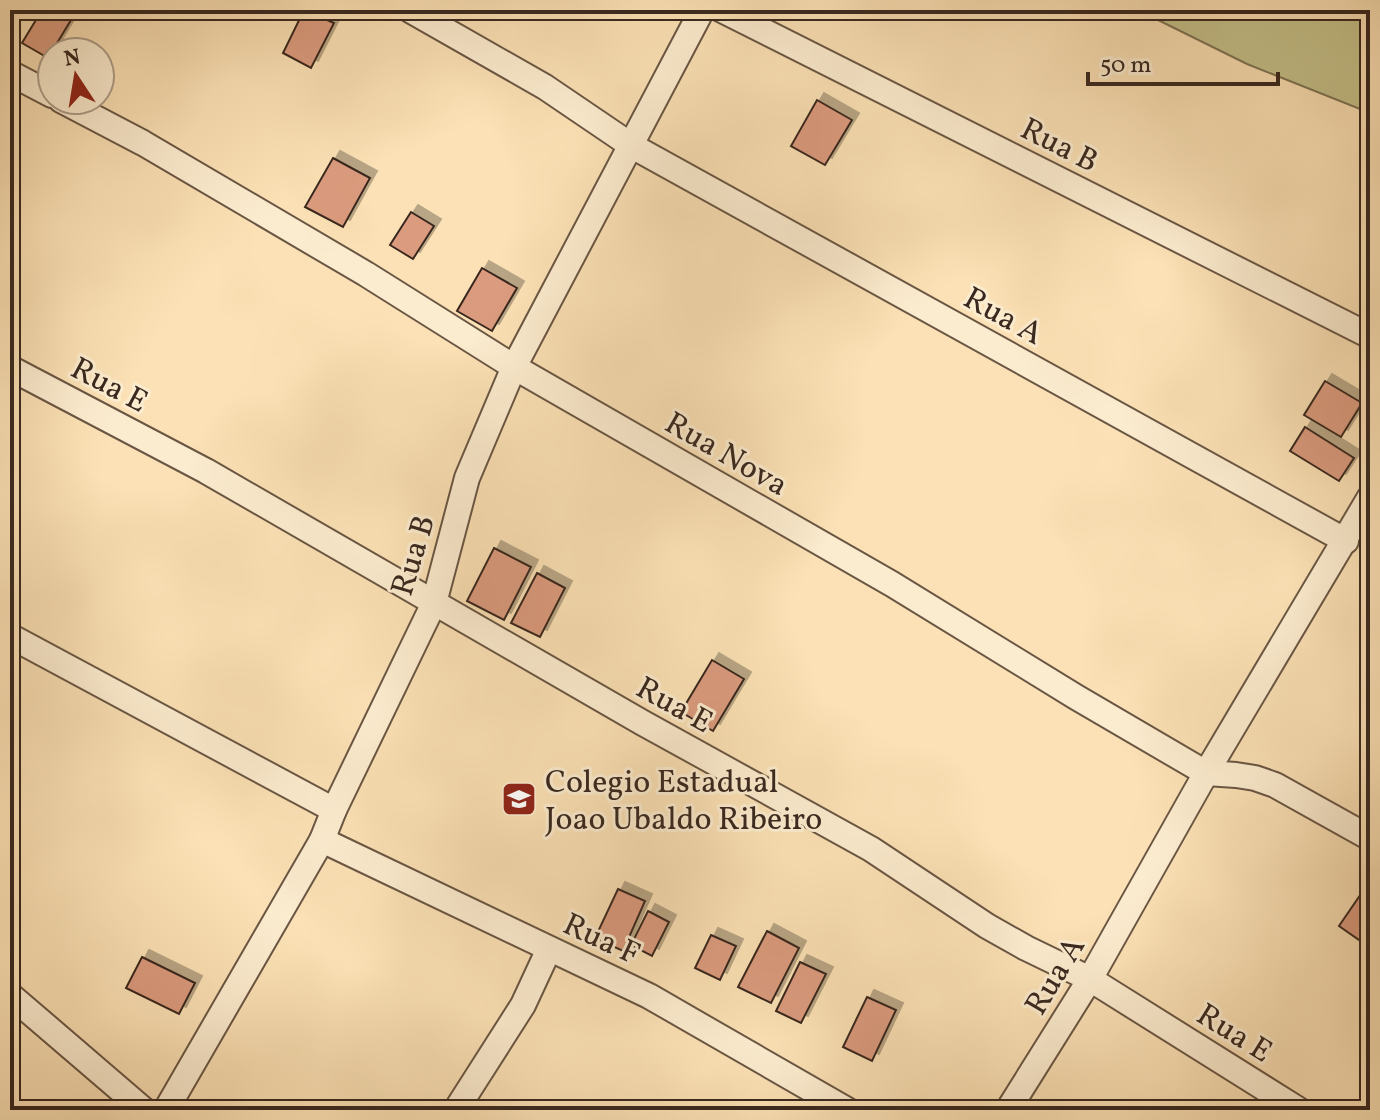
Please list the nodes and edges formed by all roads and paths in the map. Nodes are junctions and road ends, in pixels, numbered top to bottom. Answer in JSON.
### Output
{"nodes":[{"id":1,"x":410,"y":10,"type":"edge"},
{"id":2,"x":702,"y":10,"type":"edge"},
{"id":3,"x":722,"y":10,"type":"edge"},
{"id":4,"x":10,"y":73,"type":"edge"},
{"id":5,"x":36,"y":87,"type":"edge"},
{"id":6,"x":92,"y":116,"type":"edge"},
{"id":7,"x":632,"y":146,"type":"junction"},
{"id":8,"x":1370,"y":336,"type":"edge"},
{"id":9,"x":514,"y":367,"type":"junction"},
{"id":10,"x":10,"y":368,"type":"edge"},
{"id":11,"x":1370,"y":497,"type":"edge"},
{"id":12,"x":1346,"y":541,"type":"junction"},
{"id":13,"x":434,"y":603,"type":"junction"},
{"id":14,"x":10,"y":636,"type":"edge"},
{"id":15,"x":1206,"y":773,"type":"junction"},
{"id":16,"x":334,"y":810,"type":"junction"},
{"id":17,"x":1370,"y":838,"type":"edge"},
{"id":18,"x":322,"y":840,"type":"junction"},
{"id":19,"x":549,"y":949,"type":"junction"},
{"id":20,"x":1090,"y":979,"type":"junction"},
{"id":21,"x":10,"y":995,"type":"edge"},
{"id":22,"x":144,"y":1110,"type":"edge"},
{"id":23,"x":166,"y":1110,"type":"edge"},
{"id":24,"x":456,"y":1110,"type":"edge"},
{"id":25,"x":847,"y":1110,"type":"edge"},
{"id":26,"x":1008,"y":1110,"type":"edge"},
{"id":27,"x":1299,"y":1110,"type":"edge"}],
"edges":[{"from":1,"to":7,"type":"street","name":"Rua A"},
{"from":2,"to":7,"type":"street","name":"Rua B"},
{"from":3,"to":8,"type":"street","name":"Rua B"},
{"from":4,"to":5,"type":"street"},
{"from":6,"to":9,"type":"street","name":"Rua Nova"},
{"from":7,"to":9,"type":"street","name":"Rua B"},
{"from":7,"to":12,"type":"street","name":"Rua A"},
{"from":9,"to":13,"type":"street","name":"Rua B"},
{"from":9,"to":15,"type":"street","name":"Rua Nova"},
{"from":10,"to":13,"type":"street","name":"Rua E"},
{"from":11,"to":12,"type":"street","name":"Rua A"},
{"from":12,"to":15,"type":"street","name":"Rua A"},
{"from":13,"to":16,"type":"street","name":"Rua B"},
{"from":13,"to":20,"type":"street","name":"Rua E"},
{"from":14,"to":16,"type":"street"},
{"from":15,"to":17,"type":"street","name":"Rua Nova"},
{"from":15,"to":20,"type":"street","name":"Rua A"},
{"from":16,"to":18,"type":"street","name":"Rua B"},
{"from":18,"to":19,"type":"street","name":"Rua F"},
{"from":18,"to":23,"type":"street","name":"Rua B"},
{"from":19,"to":24,"type":"street"},
{"from":19,"to":25,"type":"street","name":"Rua F"},
{"from":20,"to":26,"type":"street","name":"Rua A"},
{"from":20,"to":27,"type":"street","name":"Rua E"},
{"from":21,"to":22,"type":"street"}]}
